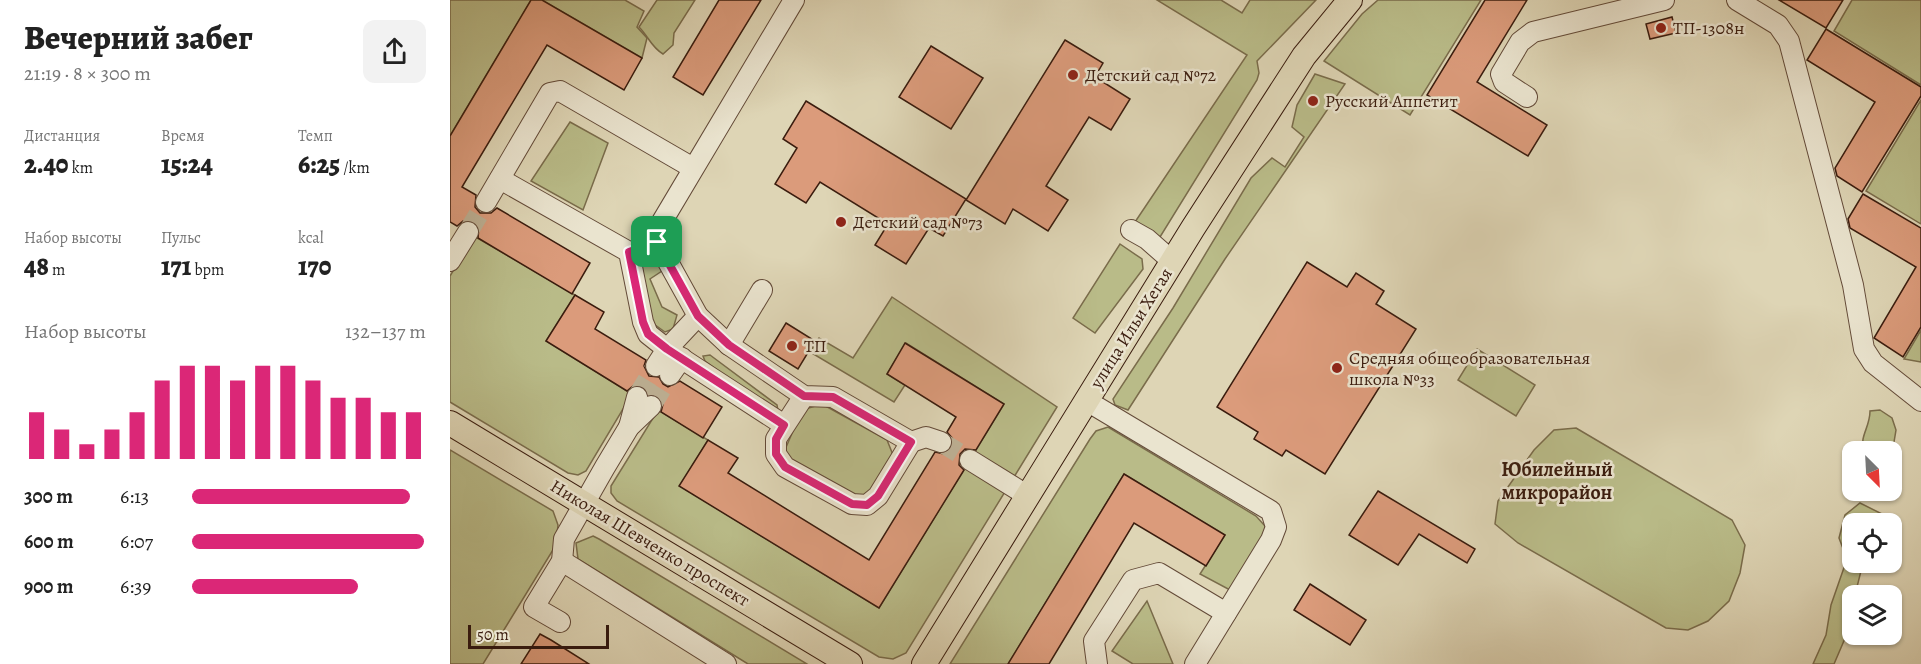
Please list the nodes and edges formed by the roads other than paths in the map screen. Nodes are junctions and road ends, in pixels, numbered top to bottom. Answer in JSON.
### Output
{"nodes":[{"id":1,"x":794,"y":0,"type":"edge"},
{"id":2,"x":1350,"y":0,"type":"edge"},
{"id":3,"x":1737,"y":0,"type":"edge"},
{"id":4,"x":1652,"y":1,"type":"edge"},
{"id":5,"x":1527,"y":97,"type":"dead end"},
{"id":6,"x":693,"y":168,"type":"junction"},
{"id":7,"x":500,"y":179,"type":"junction"},
{"id":8,"x":486,"y":202,"type":"tunnel mouth"},
{"id":9,"x":1131,"y":230,"type":"dead end"},
{"id":10,"x":468,"y":232,"type":"tunnel mouth"},
{"id":11,"x":657,"y":242,"type":"junction"},
{"id":12,"x":629,"y":252,"type":"junction"},
{"id":13,"x":450,"y":261,"type":"edge"},
{"id":14,"x":1172,"y":261,"type":"junction"},
{"id":15,"x":762,"y":290,"type":"dead end"},
{"id":16,"x":698,"y":316,"type":"junction"},
{"id":17,"x":729,"y":345,"type":"junction"},
{"id":18,"x":674,"y":353,"type":"junction"},
{"id":19,"x":663,"y":371,"type":"tunnel mouth"},
{"id":20,"x":804,"y":396,"type":"junction"},
{"id":21,"x":1087,"y":400,"type":"junction"},
{"id":22,"x":644,"y":401,"type":"tunnel mouth"},
{"id":23,"x":1921,"y":401,"type":"edge"},
{"id":24,"x":450,"y":423,"type":"edge"},
{"id":25,"x":784,"y":425,"type":"junction"},
{"id":26,"x":911,"y":442,"type":"junction"},
{"id":27,"x":941,"y":442,"type":"tunnel mouth"},
{"id":28,"x":970,"y":460,"type":"tunnel mouth"},
{"id":29,"x":1028,"y":496,"type":"junction"},
{"id":30,"x":586,"y":504,"type":"junction"},
{"id":31,"x":562,"y":561,"type":"junction"},
{"id":32,"x":1226,"y":613,"type":"junction"},
{"id":33,"x":560,"y":622,"type":"dead end"},
{"id":34,"x":726,"y":664,"type":"edge"},
{"id":35,"x":850,"y":664,"type":"edge"},
{"id":36,"x":924,"y":664,"type":"edge"},
{"id":37,"x":1097,"y":664,"type":"edge"},
{"id":38,"x":1195,"y":664,"type":"edge"}],
"edges":[{"from":1,"to":6,"type":"lane"},
{"from":2,"to":14,"type":"main road","name":"улица Ильи Хегая"},
{"from":3,"to":23,"type":"lane"},
{"from":4,"to":5,"type":"lane"},
{"from":6,"to":7,"type":"lane"},
{"from":6,"to":11,"type":"lane"},
{"from":7,"to":8,"type":"lane"},
{"from":7,"to":12,"type":"lane"},
{"from":9,"to":14,"type":"lane"},
{"from":10,"to":13,"type":"lane"},
{"from":11,"to":12,"type":"lane"},
{"from":11,"to":16,"type":"lane"},
{"from":12,"to":18,"type":"lane"},
{"from":14,"to":21,"type":"main road","name":"улица Ильи Хегая"},
{"from":15,"to":17,"type":"lane"},
{"from":16,"to":17,"type":"lane"},
{"from":16,"to":18,"type":"lane"},
{"from":17,"to":20,"type":"lane"},
{"from":18,"to":19,"type":"lane"},
{"from":18,"to":25,"type":"lane"},
{"from":20,"to":25,"type":"lane"},
{"from":20,"to":26,"type":"lane"},
{"from":21,"to":29,"type":"main road","name":"улица Ильи Хегая"},
{"from":21,"to":32,"type":"lane"},
{"from":22,"to":30,"type":"lane"},
{"from":24,"to":30,"type":"main road","name":"Николая Шевченко проспект"},
{"from":25,"to":26,"type":"lane"},
{"from":26,"to":27,"type":"lane"},
{"from":28,"to":29,"type":"lane"},
{"from":29,"to":36,"type":"main road","name":"улица Ильи Хегая"},
{"from":30,"to":31,"type":"lane"},
{"from":30,"to":35,"type":"main road","name":"Николая Шевченко проспект"},
{"from":31,"to":33,"type":"lane"},
{"from":31,"to":34,"type":"lane"},
{"from":32,"to":37,"type":"lane"},
{"from":32,"to":38,"type":"lane"}]}
